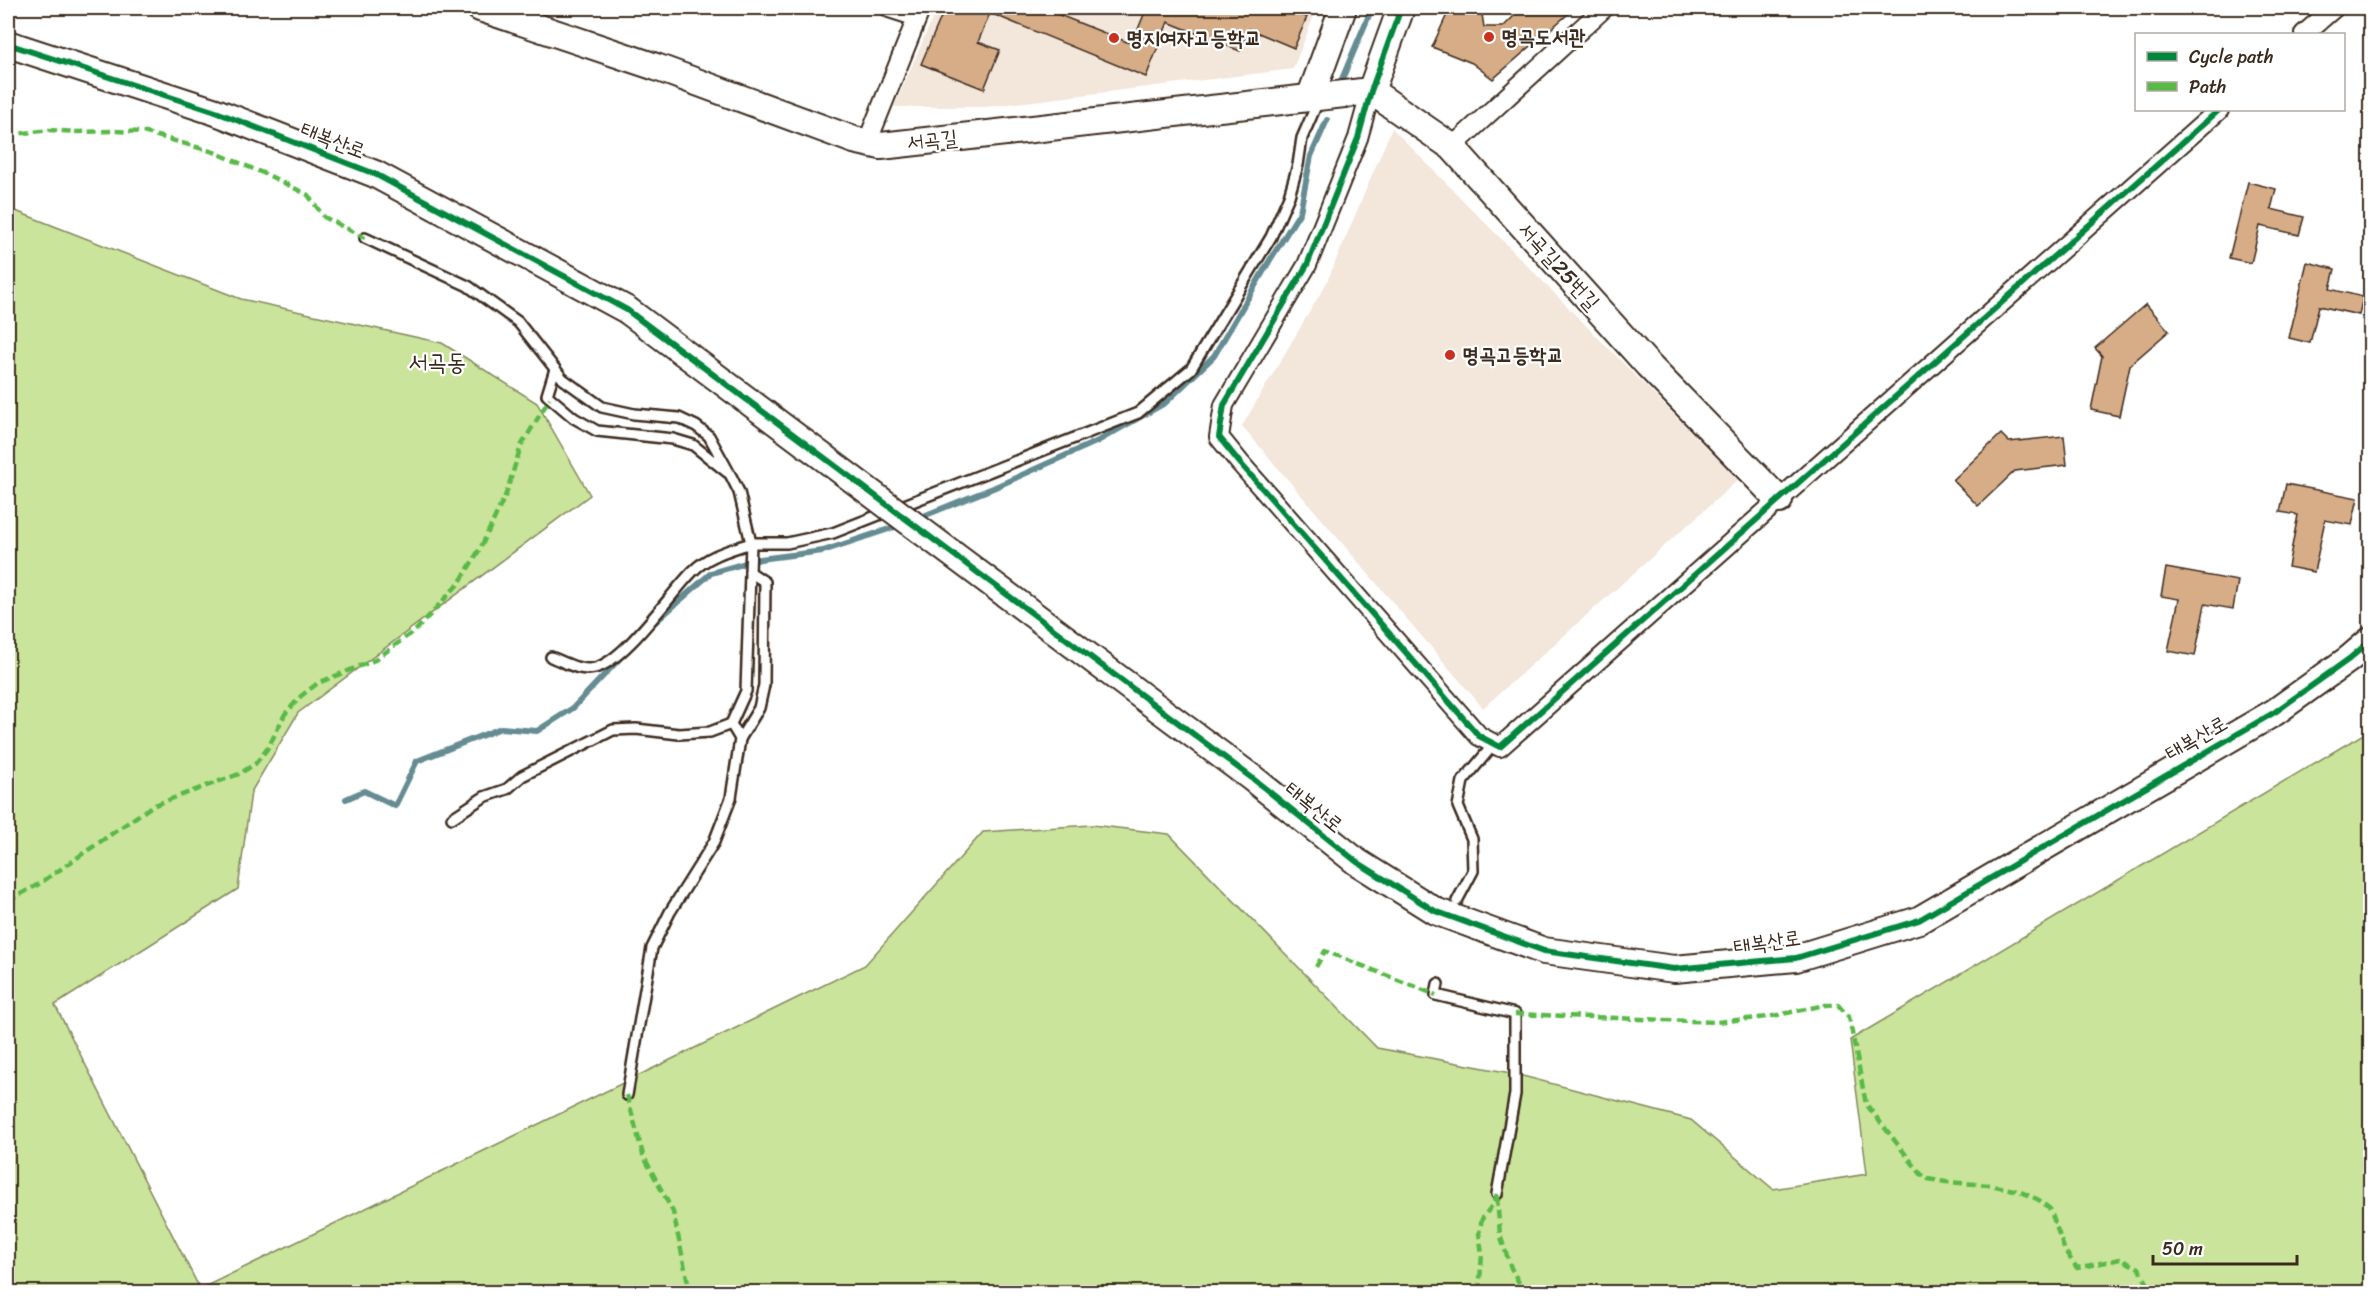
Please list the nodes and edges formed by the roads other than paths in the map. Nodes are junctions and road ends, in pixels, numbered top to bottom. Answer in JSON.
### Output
{"nodes":[{"id":1,"x":889,"y":8,"type":"edge"},
{"id":2,"x":1343,"y":8,"type":"edge"},
{"id":3,"x":1401,"y":8,"type":"edge"},
{"id":4,"x":1604,"y":8,"type":"edge"},
{"id":5,"x":2334,"y":8,"type":"edge"},
{"id":6,"x":488,"y":9,"type":"edge"},
{"id":7,"x":919,"y":12,"type":"edge"},
{"id":8,"x":2305,"y":33,"type":"edge"},
{"id":9,"x":8,"y":44,"type":"edge"},
{"id":10,"x":1371,"y":91,"type":"junction"},
{"id":11,"x":1315,"y":97,"type":"junction"},
{"id":12,"x":2218,"y":111,"type":"edge"},
{"id":13,"x":867,"y":143,"type":"junction"},
{"id":14,"x":1452,"y":147,"type":"junction"},
{"id":15,"x":365,"y":238,"type":"dead end"},
{"id":16,"x":555,"y":369,"type":"junction"},
{"id":17,"x":731,"y":476,"type":"junction"},
{"id":18,"x":1779,"y":500,"type":"junction"},
{"id":19,"x":751,"y":543,"type":"junction"},
{"id":20,"x":750,"y":572,"type":"junction"},
{"id":21,"x":2370,"y":641,"type":"edge"},
{"id":22,"x":551,"y":657,"type":"dead end"},
{"id":23,"x":731,"y":724,"type":"junction"},
{"id":24,"x":740,"y":739,"type":"junction"},
{"id":25,"x":1494,"y":744,"type":"junction"},
{"id":26,"x":452,"y":818,"type":"dead end"},
{"id":27,"x":1457,"y":901,"type":"dead end"},
{"id":28,"x":1438,"y":984,"type":"dead end"},
{"id":29,"x":627,"y":1095,"type":"dead end"},
{"id":30,"x":1497,"y":1194,"type":"dead end"}],
"edges":[{"from":1,"to":7,"type":"street"},
{"from":2,"to":11,"type":"street"},
{"from":3,"to":10,"type":"street"},
{"from":4,"to":14,"type":"street"},
{"from":5,"to":8,"type":"street"},
{"from":6,"to":13,"type":"street","name":"서곡길"},
{"from":7,"to":13,"type":"street"},
{"from":9,"to":21,"type":"street","name":"태복산로","bridge":true},
{"from":10,"to":11,"type":"street"},
{"from":10,"to":14,"type":"street","name":"서곡길25번길"},
{"from":10,"to":25,"type":"street"},
{"from":11,"to":13,"type":"street","name":"서곡길"},
{"from":11,"to":19,"type":"lane"},
{"from":12,"to":18,"type":"street"},
{"from":14,"to":18,"type":"street","name":"서곡길25번길"},
{"from":15,"to":16,"type":"lane"},
{"from":16,"to":17,"type":"lane"},
{"from":16,"to":17,"type":"lane"},
{"from":17,"to":19,"type":"lane"},
{"from":18,"to":25,"type":"street"},
{"from":19,"to":20,"type":"lane"},
{"from":19,"to":22,"type":"lane"},
{"from":20,"to":23,"type":"lane"},
{"from":20,"to":24,"type":"lane"},
{"from":23,"to":24,"type":"lane"},
{"from":23,"to":26,"type":"lane"},
{"from":24,"to":29,"type":"lane"},
{"from":25,"to":27,"type":"lane"},
{"from":28,"to":30,"type":"lane"}]}
